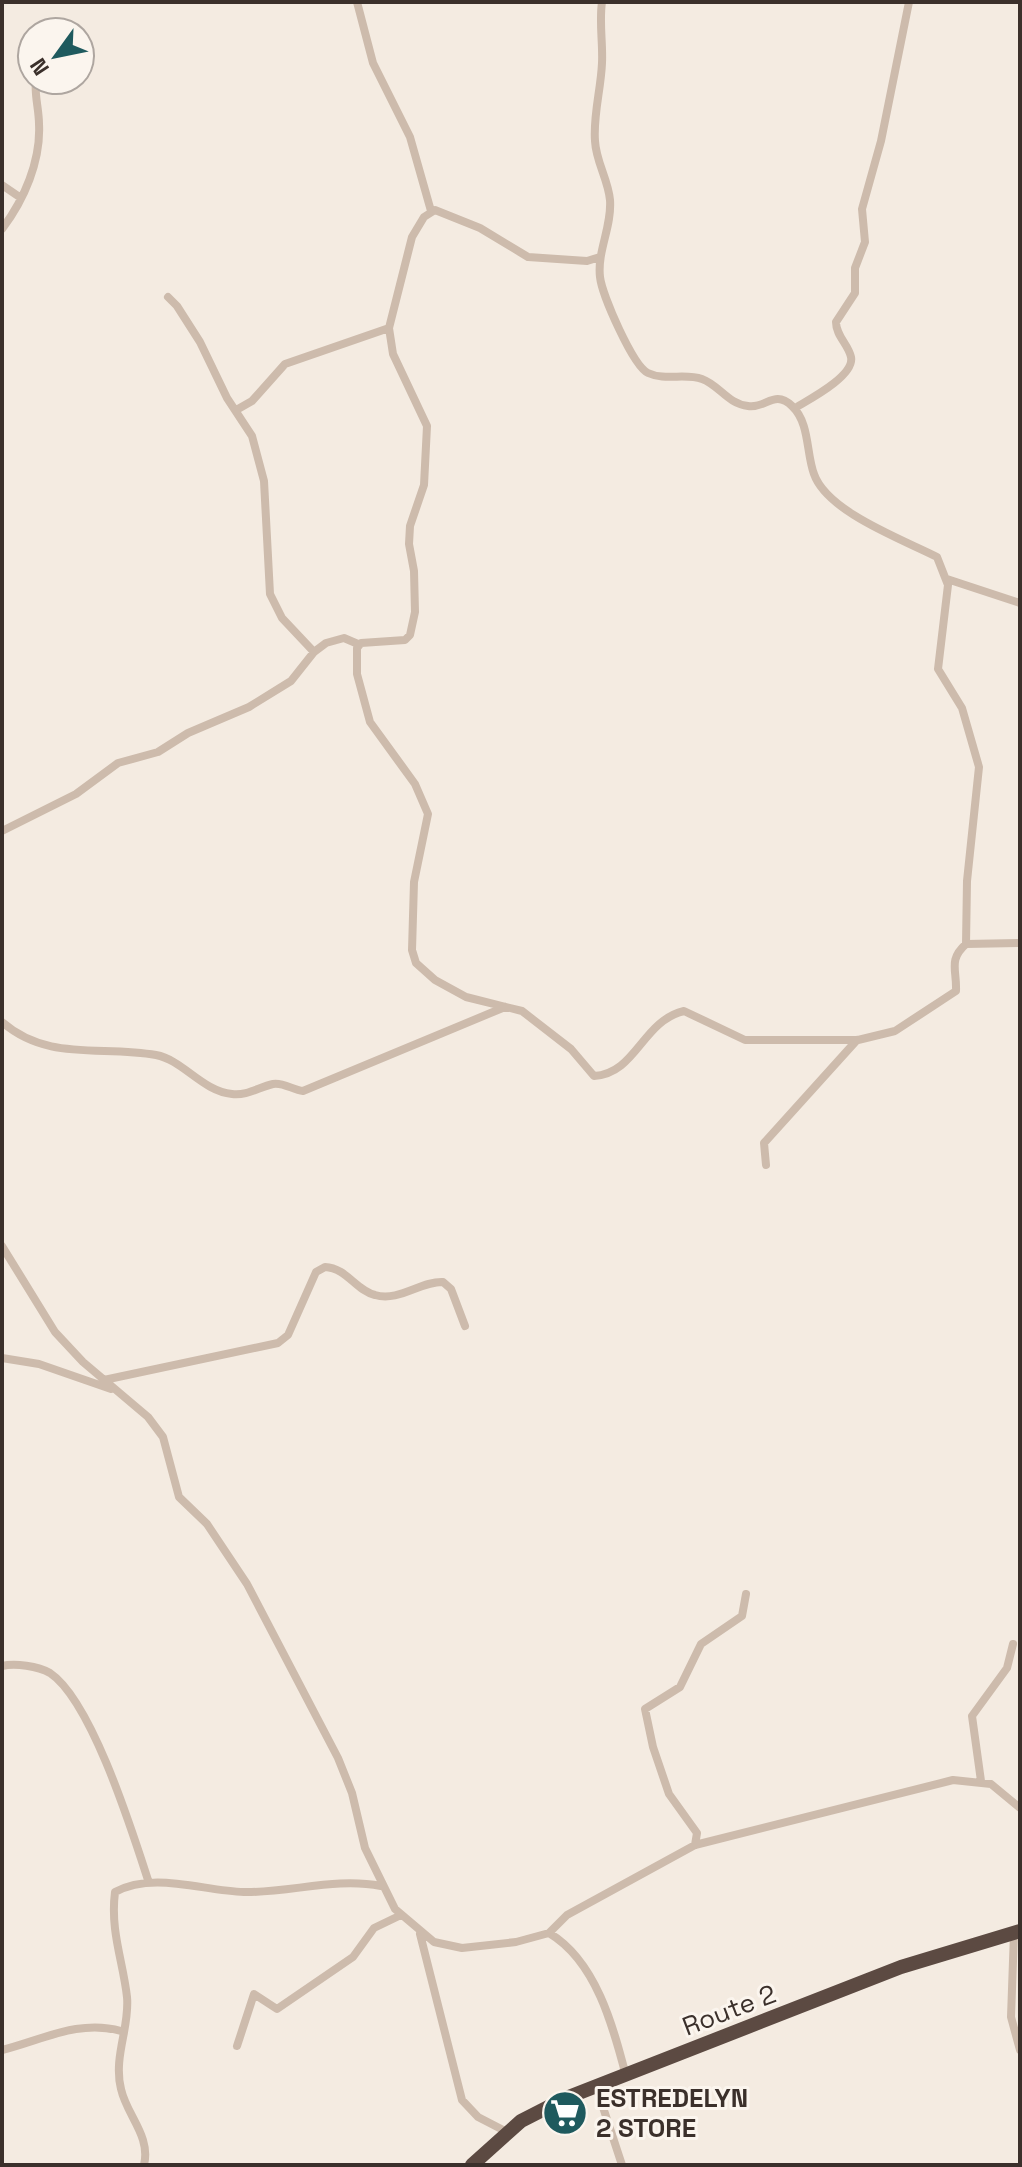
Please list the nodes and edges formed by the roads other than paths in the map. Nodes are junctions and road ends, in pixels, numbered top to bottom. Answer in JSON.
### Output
{"nodes":[{"id":1,"x":357,"y":2,"type":"edge"},
{"id":2,"x":602,"y":2,"type":"edge"},
{"id":3,"x":909,"y":2,"type":"edge"},
{"id":4,"x":37,"y":96,"type":"edge"},
{"id":5,"x":2,"y":185,"type":"edge"},
{"id":6,"x":21,"y":198,"type":"junction"},
{"id":7,"x":431,"y":211,"type":"junction"},
{"id":8,"x":2,"y":229,"type":"edge"},
{"id":9,"x":600,"y":257,"type":"junction"},
{"id":10,"x":168,"y":297,"type":"dead end"},
{"id":11,"x":389,"y":328,"type":"junction"},
{"id":12,"x":795,"y":408,"type":"junction"},
{"id":13,"x":238,"y":409,"type":"junction"},
{"id":14,"x":947,"y":579,"type":"junction"},
{"id":15,"x":1020,"y":603,"type":"edge"},
{"id":16,"x":358,"y":644,"type":"junction"},
{"id":17,"x":314,"y":652,"type":"junction"},
{"id":18,"x":2,"y":831,"type":"edge"},
{"id":19,"x":1020,"y":943,"type":"edge"},
{"id":20,"x":966,"y":944,"type":"junction"},
{"id":21,"x":506,"y":1007,"type":"junction"},
{"id":22,"x":2,"y":1022,"type":"edge"},
{"id":23,"x":858,"y":1040,"type":"junction"},
{"id":24,"x":766,"y":1165,"type":"dead end"},
{"id":25,"x":2,"y":1246,"type":"edge"},
{"id":26,"x":465,"y":1326,"type":"dead end"},
{"id":27,"x":2,"y":1358,"type":"edge"},
{"id":28,"x":104,"y":1380,"type":"junction"},
{"id":29,"x":115,"y":1390,"type":"junction"},
{"id":30,"x":746,"y":1594,"type":"dead end"},
{"id":31,"x":1013,"y":1644,"type":"dead end"},
{"id":32,"x":2,"y":1666,"type":"edge"},
{"id":33,"x":981,"y":1781,"type":"junction"},
{"id":34,"x":1020,"y":1808,"type":"edge"},
{"id":35,"x":695,"y":1845,"type":"junction"},
{"id":36,"x":149,"y":1883,"type":"junction"},
{"id":37,"x":381,"y":1886,"type":"junction"},
{"id":38,"x":401,"y":1915,"type":"junction"},
{"id":39,"x":419,"y":1932,"type":"junction"},
{"id":40,"x":1017,"y":1932,"type":"edge"},
{"id":41,"x":549,"y":1933,"type":"junction"},
{"id":42,"x":121,"y":2031,"type":"junction"},
{"id":43,"x":237,"y":2046,"type":"dead end"},
{"id":44,"x":2,"y":2050,"type":"edge"},
{"id":45,"x":1020,"y":2050,"type":"edge"},
{"id":46,"x":626,"y":2076,"type":"junction"},
{"id":47,"x":596,"y":2086,"type":"junction"},
{"id":48,"x":507,"y":2132,"type":"junction"},
{"id":49,"x":144,"y":2165,"type":"edge"},
{"id":50,"x":472,"y":2165,"type":"edge"},
{"id":51,"x":622,"y":2165,"type":"edge"}],
"edges":[{"from":1,"to":7,"type":"street"},
{"from":2,"to":9,"type":"street"},
{"from":3,"to":12,"type":"street"},
{"from":4,"to":6,"type":"street"},
{"from":5,"to":6,"type":"street"},
{"from":6,"to":8,"type":"street"},
{"from":7,"to":9,"type":"street"},
{"from":7,"to":11,"type":"street"},
{"from":9,"to":12,"type":"street"},
{"from":10,"to":13,"type":"street"},
{"from":11,"to":13,"type":"street"},
{"from":11,"to":16,"type":"street"},
{"from":12,"to":14,"type":"street"},
{"from":13,"to":17,"type":"street"},
{"from":14,"to":15,"type":"street"},
{"from":14,"to":20,"type":"street"},
{"from":16,"to":17,"type":"street"},
{"from":16,"to":21,"type":"street"},
{"from":17,"to":18,"type":"street"},
{"from":19,"to":20,"type":"street"},
{"from":20,"to":23,"type":"street"},
{"from":21,"to":22,"type":"street"},
{"from":21,"to":23,"type":"street"},
{"from":23,"to":24,"type":"street"},
{"from":25,"to":28,"type":"street"},
{"from":26,"to":28,"type":"street"},
{"from":27,"to":29,"type":"street"},
{"from":28,"to":29,"type":"street"},
{"from":29,"to":37,"type":"street"},
{"from":30,"to":35,"type":"street"},
{"from":31,"to":33,"type":"street"},
{"from":32,"to":36,"type":"street"},
{"from":33,"to":34,"type":"street"},
{"from":33,"to":35,"type":"street"},
{"from":35,"to":41,"type":"street"},
{"from":36,"to":37,"type":"street"},
{"from":36,"to":42,"type":"street"},
{"from":37,"to":38,"type":"street"},
{"from":38,"to":39,"type":"street"},
{"from":38,"to":43,"type":"street"},
{"from":39,"to":41,"type":"street"},
{"from":39,"to":48,"type":"street"},
{"from":40,"to":45,"type":"street"},
{"from":40,"to":46,"type":"highway","name":"Route 2"},
{"from":41,"to":46,"type":"street"},
{"from":42,"to":44,"type":"street"},
{"from":42,"to":49,"type":"street"},
{"from":46,"to":47,"type":"highway","name":"Route 2"},
{"from":47,"to":48,"type":"highway","name":"Route 2"},
{"from":47,"to":51,"type":"street"},
{"from":48,"to":50,"type":"highway","name":"Route 2"}]}
